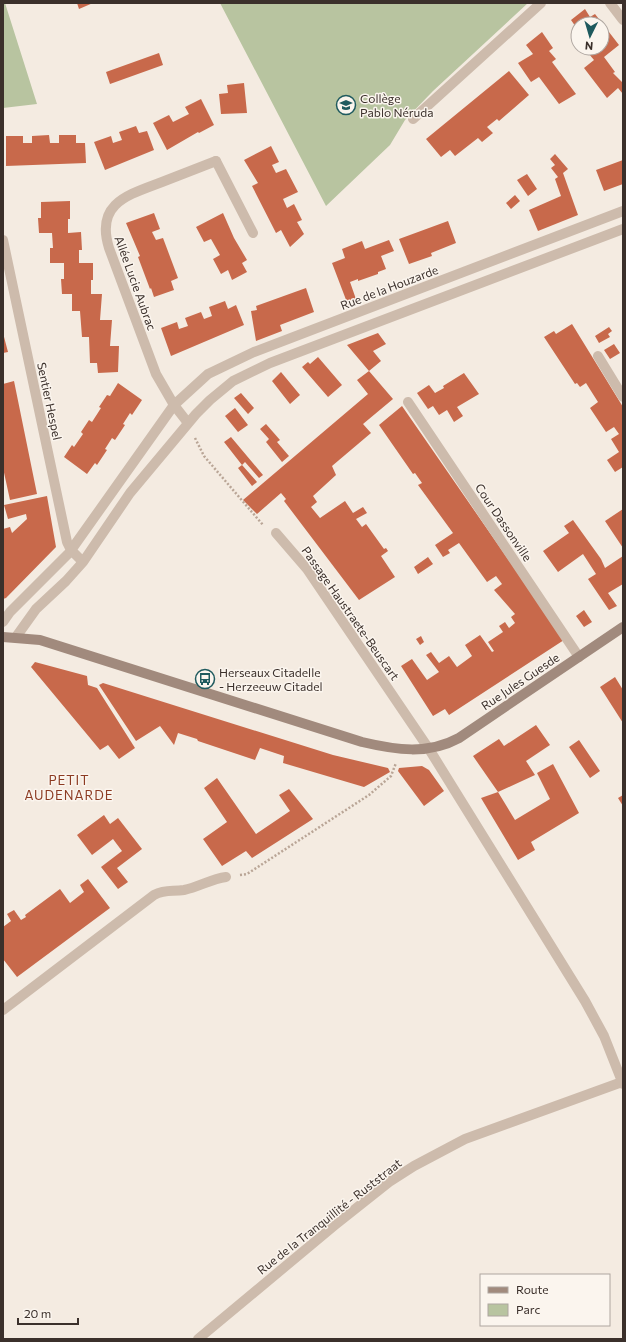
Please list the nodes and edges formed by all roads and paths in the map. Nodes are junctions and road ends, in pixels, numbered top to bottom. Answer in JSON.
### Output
{"nodes":[{"id":1,"x":541,"y":3,"type":"edge"},
{"id":2,"x":610,"y":3,"type":"edge"},
{"id":3,"x":623,"y":20,"type":"edge"},
{"id":4,"x":412,"y":119,"type":"dead end"},
{"id":5,"x":623,"y":212,"type":"edge"},
{"id":6,"x":623,"y":229,"type":"edge"},
{"id":7,"x":253,"y":233,"type":"dead end"},
{"id":8,"x":3,"y":240,"type":"edge"},
{"id":9,"x":598,"y":356,"type":"dead end"},
{"id":10,"x":623,"y":397,"type":"edge"},
{"id":11,"x":408,"y":402,"type":"dead end"},
{"id":12,"x":174,"y":405,"type":"junction"},
{"id":13,"x":188,"y":423,"type":"junction"},
{"id":14,"x":276,"y":533,"type":"joint"},
{"id":15,"x":71,"y":550,"type":"junction"},
{"id":16,"x":83,"y":562,"type":"junction"},
{"id":17,"x":3,"y":622,"type":"edge"},
{"id":18,"x":623,"y":627,"type":"edge"},
{"id":19,"x":3,"y":637,"type":"edge"},
{"id":20,"x":16,"y":637,"type":"junction"},
{"id":21,"x":579,"y":657,"type":"junction"},
{"id":22,"x":430,"y":749,"type":"junction"},
{"id":23,"x":403,"y":763,"type":"dead end"},
{"id":24,"x":226,"y":877,"type":"joint"},
{"id":25,"x":3,"y":1010,"type":"edge"},
{"id":26,"x":622,"y":1083,"type":"edge"},
{"id":27,"x":198,"y":1339,"type":"edge"}],
"edges":[{"from":1,"to":4,"type":"street"},
{"from":2,"to":3,"type":"street"},
{"from":5,"to":12,"type":"street","name":"Rue de la Houzarde"},
{"from":6,"to":13,"type":"street"},
{"from":7,"to":12,"type":"street","name":"Allée Lucie Aubrac"},
{"from":8,"to":15,"type":"street","name":"Sentier Hespel"},
{"from":9,"to":10,"type":"street"},
{"from":11,"to":21,"type":"street","name":"Cour Dassonville"},
{"from":12,"to":13,"type":"street","name":"Allée Lucie Aubrac"},
{"from":12,"to":15,"type":"street","name":"Rue de la Houzarde"},
{"from":13,"to":14,"type":"path"},
{"from":13,"to":16,"type":"street"},
{"from":14,"to":22,"type":"street","name":"Passage Haustraete-Beuscart"},
{"from":15,"to":16,"type":"street","name":"Sentier Hespel"},
{"from":15,"to":17,"type":"street","name":"Rue de la Houzarde"},
{"from":16,"to":20,"type":"street"},
{"from":18,"to":21,"type":"main road","name":"Rue Jules Guesde"},
{"from":19,"to":20,"type":"main road","name":"Rue Jules Guesde"},
{"from":20,"to":22,"type":"main road","name":"Rue Jules Guesde"},
{"from":21,"to":22,"type":"main road","name":"Rue Jules Guesde"},
{"from":22,"to":26,"type":"street","name":"Passage Haustraete-Beuscart"},
{"from":23,"to":24,"type":"path"},
{"from":24,"to":25,"type":"street"},
{"from":26,"to":27,"type":"street","name":"Rue de la Tranquillité - Ruststraat"}]}
